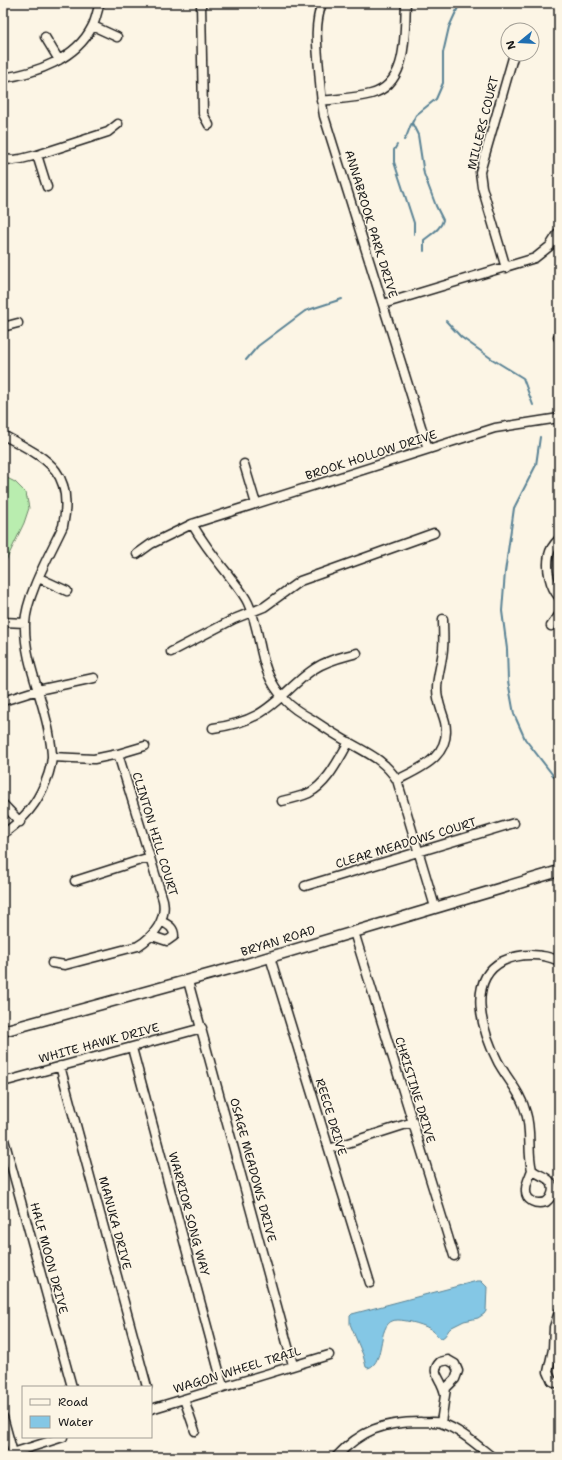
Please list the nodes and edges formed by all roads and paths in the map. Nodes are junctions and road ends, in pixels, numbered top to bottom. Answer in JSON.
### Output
{"nodes":[{"id":1,"x":100,"y":3,"type":"edge"},
{"id":2,"x":201,"y":3,"type":"edge"},
{"id":3,"x":322,"y":3,"type":"edge"},
{"id":4,"x":406,"y":3,"type":"edge"},
{"id":5,"x":93,"y":26,"type":"junction"},
{"id":6,"x":46,"y":37,"type":"dead end"},
{"id":7,"x":117,"y":37,"type":"dead end"},
{"id":8,"x":59,"y":60,"type":"junction"},
{"id":9,"x":512,"y":62,"type":"edge"},
{"id":10,"x":3,"y":78,"type":"edge"},
{"id":11,"x":321,"y":101,"type":"junction"},
{"id":12,"x":118,"y":124,"type":"dead end"},
{"id":13,"x":209,"y":125,"type":"dead end"},
{"id":14,"x":37,"y":155,"type":"junction"},
{"id":15,"x":3,"y":159,"type":"edge"},
{"id":16,"x":47,"y":187,"type":"dead end"},
{"id":17,"x":558,"y":235,"type":"edge"},
{"id":18,"x":506,"y":268,"type":"junction"},
{"id":19,"x":383,"y":304,"type":"junction"},
{"id":20,"x":18,"y":323,"type":"dead end"},
{"id":21,"x":3,"y":327,"type":"edge"},
{"id":22,"x":559,"y":418,"type":"edge"},
{"id":23,"x":3,"y":435,"type":"edge"},
{"id":24,"x":428,"y":449,"type":"junction"},
{"id":25,"x":244,"y":464,"type":"dead end"},
{"id":26,"x":256,"y":504,"type":"junction"},
{"id":27,"x":192,"y":524,"type":"junction"},
{"id":28,"x":434,"y":534,"type":"dead end"},
{"id":29,"x":559,"y":539,"type":"edge"},
{"id":30,"x":137,"y":554,"type":"dead end"},
{"id":31,"x":39,"y":578,"type":"junction"},
{"id":32,"x":67,"y":591,"type":"dead end"},
{"id":33,"x":559,"y":597,"type":"edge"},
{"id":34,"x":252,"y":612,"type":"junction"},
{"id":35,"x":559,"y":615,"type":"edge"},
{"id":36,"x":443,"y":619,"type":"dead end"},
{"id":37,"x":3,"y":622,"type":"edge"},
{"id":38,"x":25,"y":623,"type":"junction"},
{"id":39,"x":552,"y":626,"type":"dead end"},
{"id":40,"x":171,"y":652,"type":"dead end"},
{"id":41,"x":357,"y":653,"type":"dead end"},
{"id":42,"x":94,"y":678,"type":"dead end"},
{"id":43,"x":38,"y":690,"type":"junction"},
{"id":44,"x":281,"y":696,"type":"junction"},
{"id":45,"x":3,"y":701,"type":"edge"},
{"id":46,"x":213,"y":728,"type":"dead end"},
{"id":47,"x":349,"y":742,"type":"junction"},
{"id":48,"x":145,"y":746,"type":"dead end"},
{"id":49,"x":118,"y":754,"type":"junction"},
{"id":50,"x":52,"y":756,"type":"junction"},
{"id":51,"x":397,"y":780,"type":"junction"},
{"id":52,"x":282,"y":800,"type":"dead end"},
{"id":53,"x":3,"y":804,"type":"edge"},
{"id":54,"x":20,"y":822,"type":"junction"},
{"id":55,"x":514,"y":823,"type":"dead end"},
{"id":56,"x":3,"y":834,"type":"edge"},
{"id":57,"x":418,"y":852,"type":"junction"},
{"id":58,"x":150,"y":857,"type":"junction"},
{"id":59,"x":559,"y":871,"type":"edge"},
{"id":60,"x":75,"y":881,"type":"dead end"},
{"id":61,"x":305,"y":886,"type":"dead end"},
{"id":62,"x":436,"y":907,"type":"junction"},
{"id":63,"x":161,"y":921,"type":"junction"},
{"id":64,"x":354,"y":932,"type":"junction"},
{"id":65,"x":152,"y":936,"type":"junction"},
{"id":66,"x":270,"y":957,"type":"junction"},
{"id":67,"x":559,"y":961,"type":"edge"},
{"id":68,"x":52,"y":963,"type":"dead end"},
{"id":69,"x":188,"y":980,"type":"junction"},
{"id":70,"x":202,"y":1028,"type":"junction"},
{"id":71,"x":3,"y":1031,"type":"edge"},
{"id":72,"x":132,"y":1048,"type":"junction"},
{"id":73,"x":60,"y":1066,"type":"junction"},
{"id":74,"x":3,"y":1082,"type":"edge"},
{"id":75,"x":413,"y":1122,"type":"junction"},
{"id":76,"x":3,"y":1136,"type":"edge"},
{"id":77,"x":329,"y":1149,"type":"junction"},
{"id":78,"x":532,"y":1170,"type":"dead end"},
{"id":79,"x":454,"y":1256,"type":"dead end"},
{"id":80,"x":370,"y":1283,"type":"dead end"},
{"id":81,"x":559,"y":1312,"type":"edge"},
{"id":82,"x":553,"y":1349,"type":"junction"},
{"id":83,"x":330,"y":1354,"type":"dead end"},
{"id":84,"x":559,"y":1355,"type":"edge"},
{"id":85,"x":293,"y":1365,"type":"junction"},
{"id":86,"x":559,"y":1384,"type":"edge"},
{"id":87,"x":72,"y":1386,"type":"edge"},
{"id":88,"x":147,"y":1386,"type":"edge"},
{"id":89,"x":223,"y":1386,"type":"junction"},
{"id":90,"x":445,"y":1394,"type":"dead end"},
{"id":91,"x":184,"y":1399,"type":"junction"},
{"id":92,"x":152,"y":1406,"type":"edge"},
{"id":93,"x":3,"y":1417,"type":"edge"},
{"id":94,"x":440,"y":1423,"type":"junction"},
{"id":95,"x":195,"y":1431,"type":"dead end"},
{"id":96,"x":60,"y":1438,"type":"edge"},
{"id":97,"x":13,"y":1453,"type":"junction"},
{"id":98,"x":3,"y":1456,"type":"edge"},
{"id":99,"x":336,"y":1457,"type":"edge"},
{"id":100,"x":492,"y":1457,"type":"edge"}],
"edges":[{"from":1,"to":5,"type":"street"},
{"from":2,"to":13,"type":"street"},
{"from":3,"to":11,"type":"street","name":"ANNABROOK PARK DRIVE"},
{"from":4,"to":11,"type":"street"},
{"from":5,"to":7,"type":"street"},
{"from":5,"to":8,"type":"street"},
{"from":6,"to":8,"type":"street"},
{"from":8,"to":10,"type":"street"},
{"from":9,"to":18,"type":"street","name":"MILLERS COURT"},
{"from":11,"to":19,"type":"street","name":"ANNABROOK PARK DRIVE"},
{"from":12,"to":14,"type":"street"},
{"from":14,"to":15,"type":"street"},
{"from":14,"to":16,"type":"street"},
{"from":17,"to":18,"type":"street"},
{"from":18,"to":19,"type":"street"},
{"from":19,"to":24,"type":"street","name":"ANNABROOK PARK DRIVE"},
{"from":20,"to":21,"type":"street"},
{"from":22,"to":24,"type":"street","name":"BROOK HOLLOW DRIVE"},
{"from":23,"to":31,"type":"street"},
{"from":24,"to":26,"type":"street","name":"BROOK HOLLOW DRIVE"},
{"from":25,"to":26,"type":"street"},
{"from":26,"to":27,"type":"street","name":"BROOK HOLLOW DRIVE"},
{"from":27,"to":30,"type":"street","name":"BROOK HOLLOW DRIVE"},
{"from":27,"to":34,"type":"street"},
{"from":28,"to":34,"type":"street"},
{"from":29,"to":33,"type":"street"},
{"from":31,"to":32,"type":"street"},
{"from":31,"to":38,"type":"street"},
{"from":34,"to":40,"type":"street"},
{"from":34,"to":44,"type":"street"},
{"from":35,"to":39,"type":"street"},
{"from":36,"to":51,"type":"street"},
{"from":37,"to":38,"type":"street"},
{"from":38,"to":43,"type":"street"},
{"from":41,"to":44,"type":"street"},
{"from":42,"to":43,"type":"street"},
{"from":43,"to":45,"type":"street"},
{"from":43,"to":50,"type":"street"},
{"from":44,"to":46,"type":"street"},
{"from":44,"to":47,"type":"street"},
{"from":47,"to":51,"type":"street"},
{"from":47,"to":52,"type":"street"},
{"from":48,"to":49,"type":"street"},
{"from":49,"to":50,"type":"street"},
{"from":49,"to":58,"type":"street","name":"CLINTON HILL COURT"},
{"from":50,"to":54,"type":"street"},
{"from":51,"to":57,"type":"street"},
{"from":53,"to":54,"type":"street"},
{"from":54,"to":56,"type":"street"},
{"from":55,"to":57,"type":"street","name":"CLEAR MEADOWS COURT"},
{"from":57,"to":61,"type":"street","name":"CLEAR MEADOWS COURT"},
{"from":57,"to":62,"type":"street"},
{"from":58,"to":60,"type":"street"},
{"from":58,"to":63,"type":"street","name":"CLINTON HILL COURT"},
{"from":59,"to":62,"type":"main road","name":"BRYAN ROAD"},
{"from":62,"to":64,"type":"main road","name":"BRYAN ROAD"},
{"from":63,"to":65,"type":"street","name":"CLINTON HILL COURT"},
{"from":63,"to":65,"type":"street"},
{"from":64,"to":66,"type":"main road","name":"BRYAN ROAD"},
{"from":64,"to":75,"type":"street","name":"CHRISTINE DRIVE"},
{"from":65,"to":68,"type":"street","name":"CLINTON HILL COURT"},
{"from":66,"to":69,"type":"main road","name":"BRYAN ROAD"},
{"from":66,"to":77,"type":"street","name":"REECE DRIVE"},
{"from":67,"to":78,"type":"street"},
{"from":69,"to":70,"type":"street","name":"OSAGE MEADOWS DRIVE"},
{"from":69,"to":71,"type":"main road","name":"BRYAN ROAD"},
{"from":70,"to":72,"type":"street","name":"WHITE HAWK DRIVE"},
{"from":70,"to":85,"type":"street","name":"OSAGE MEADOWS DRIVE"},
{"from":72,"to":73,"type":"street","name":"WHITE HAWK DRIVE"},
{"from":72,"to":89,"type":"street","name":"WARRIOR SONG WAY"},
{"from":73,"to":74,"type":"street","name":"WHITE HAWK DRIVE"},
{"from":73,"to":88,"type":"street","name":"MANUKA DRIVE"},
{"from":75,"to":77,"type":"street"},
{"from":75,"to":79,"type":"street","name":"CHRISTINE DRIVE"},
{"from":76,"to":87,"type":"street","name":"HALF MOON DRIVE"},
{"from":77,"to":80,"type":"street","name":"REECE DRIVE"},
{"from":81,"to":82,"type":"street"},
{"from":82,"to":84,"type":"street"},
{"from":82,"to":86,"type":"street"},
{"from":83,"to":85,"type":"street","name":"WAGON WHEEL TRAIL"},
{"from":85,"to":89,"type":"street","name":"WAGON WHEEL TRAIL"},
{"from":89,"to":91,"type":"street","name":"WAGON WHEEL TRAIL"},
{"from":90,"to":94,"type":"street"},
{"from":91,"to":92,"type":"street","name":"WAGON WHEEL TRAIL"},
{"from":91,"to":95,"type":"street"},
{"from":93,"to":97,"type":"street"},
{"from":94,"to":99,"type":"street"},
{"from":94,"to":100,"type":"street"},
{"from":96,"to":97,"type":"street"},
{"from":97,"to":98,"type":"street"}]}
